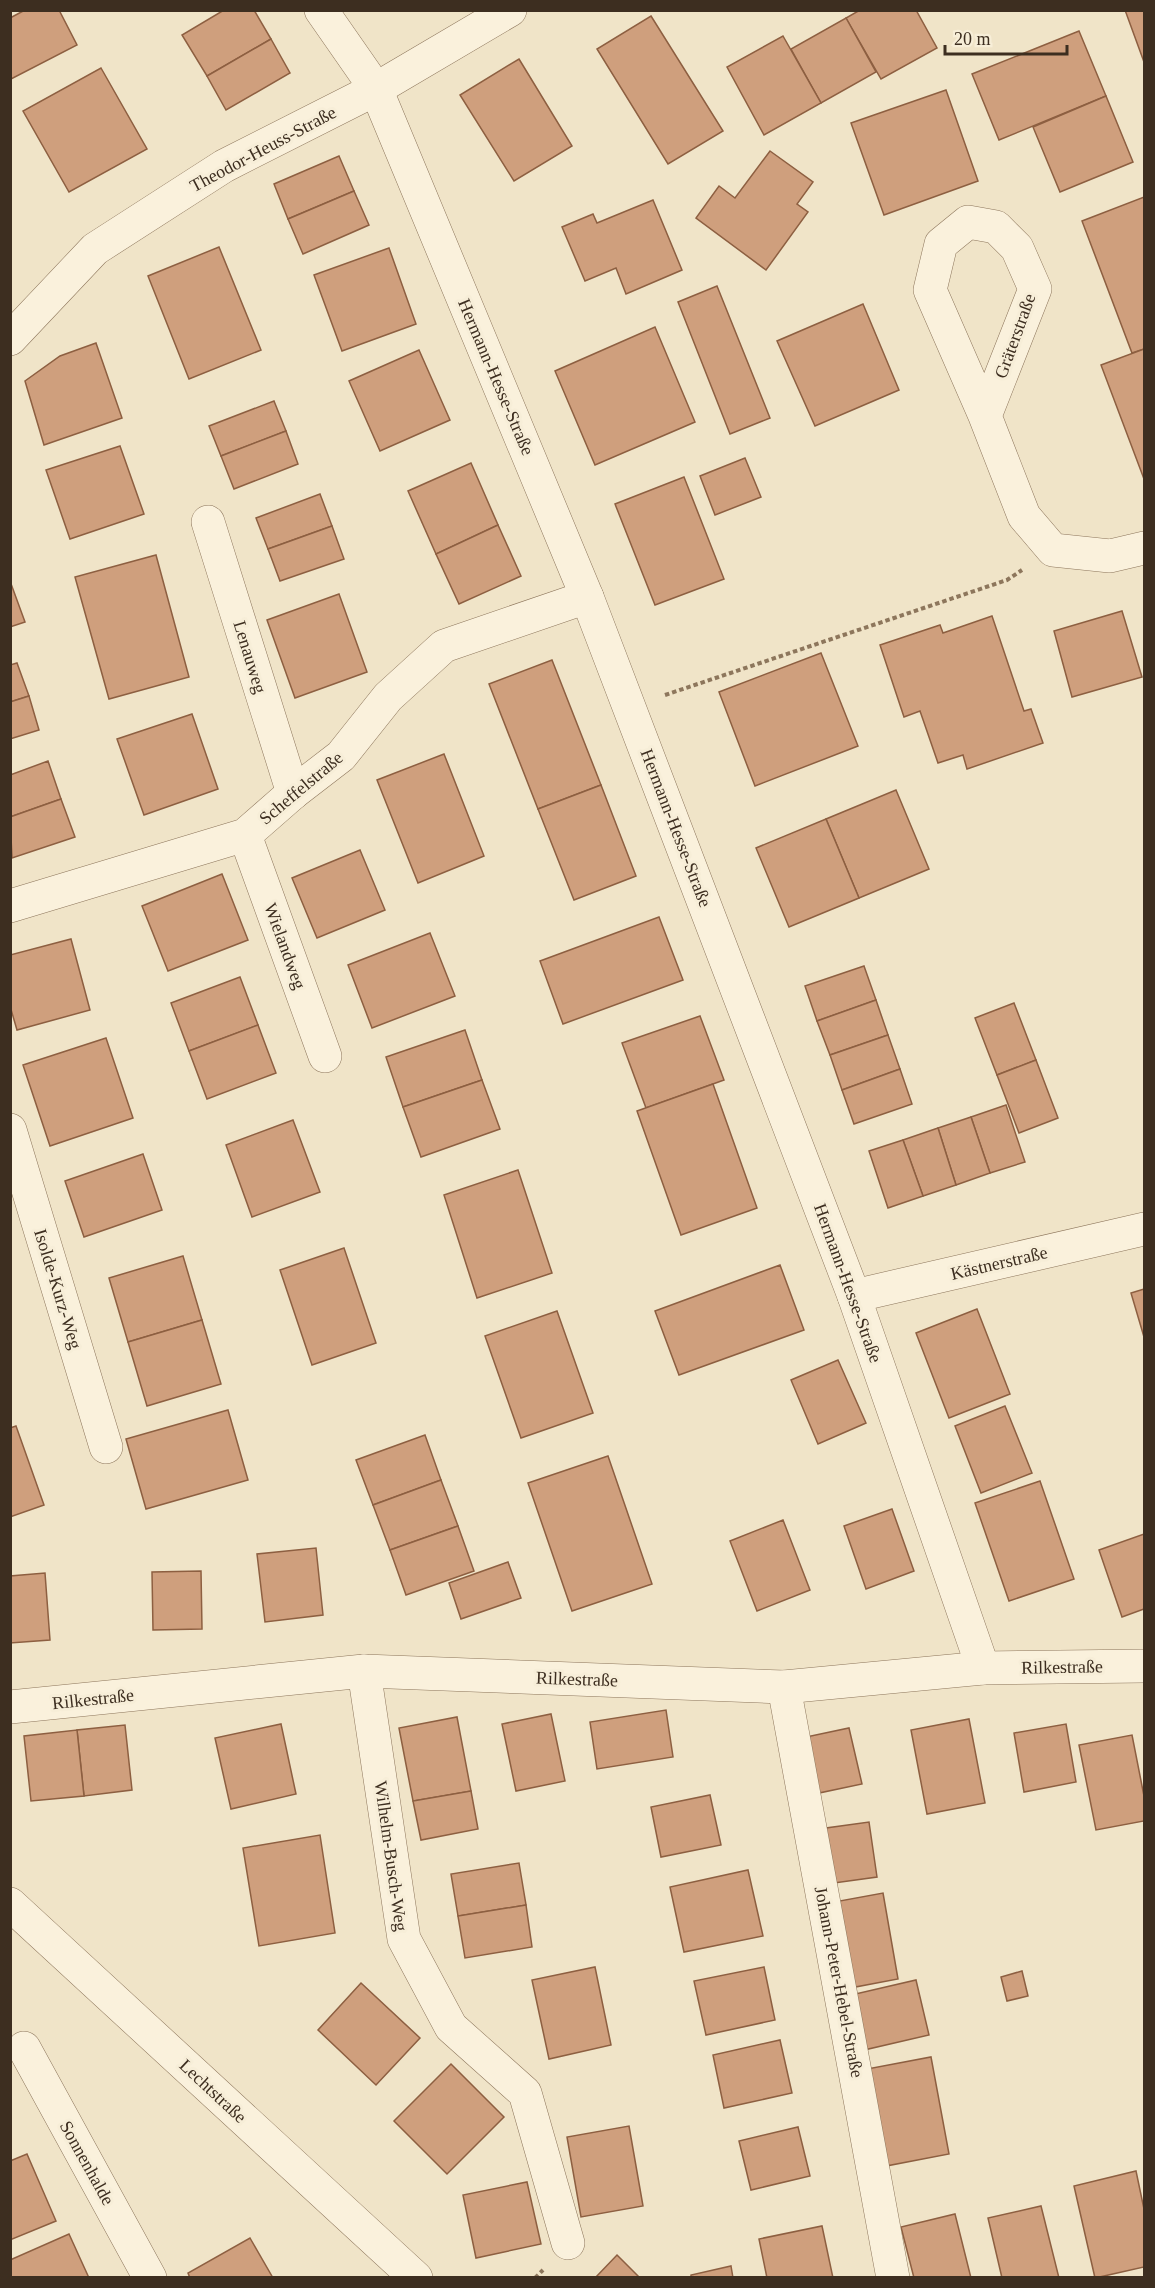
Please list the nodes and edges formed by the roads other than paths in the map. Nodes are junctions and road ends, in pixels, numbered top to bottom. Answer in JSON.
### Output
{"nodes":[{"id":1,"x":321,"y":10,"type":"edge"},
{"id":2,"x":510,"y":10,"type":"edge"},
{"id":3,"x":376,"y":89,"type":"junction"},
{"id":4,"x":10,"y":339,"type":"edge"},
{"id":5,"x":985,"y":416,"type":"junction"},
{"id":6,"x":208,"y":522,"type":"dead end"},
{"id":7,"x":1144,"y":548,"type":"edge"},
{"id":8,"x":587,"y":597,"type":"junction"},
{"id":9,"x":293,"y":793,"type":"junction"},
{"id":10,"x":245,"y":835,"type":"junction"},
{"id":11,"x":10,"y":906,"type":"edge"},
{"id":12,"x":325,"y":1056,"type":"dead end"},
{"id":13,"x":10,"y":1130,"type":"edge"},
{"id":14,"x":1144,"y":1229,"type":"edge"},
{"id":15,"x":854,"y":1296,"type":"junction"},
{"id":16,"x":106,"y":1447,"type":"dead end"},
{"id":17,"x":1144,"y":1666,"type":"edge"},
{"id":18,"x":983,"y":1668,"type":"junction"},
{"id":19,"x":364,"y":1671,"type":"junction"},
{"id":20,"x":784,"y":1687,"type":"junction"},
{"id":21,"x":10,"y":1707,"type":"edge"},
{"id":22,"x":10,"y":1904,"type":"edge"},
{"id":23,"x":24,"y":2048,"type":"dead end"},
{"id":24,"x":568,"y":2243,"type":"dead end"},
{"id":25,"x":150,"y":2277,"type":"edge"},
{"id":26,"x":416,"y":2277,"type":"edge"},
{"id":27,"x":893,"y":2277,"type":"edge"}],
"edges":[{"from":1,"to":3,"type":"street","name":"Hermann-Hesse-Straße"},
{"from":2,"to":3,"type":"street","name":"Theodor-Heuss-Straße"},
{"from":3,"to":4,"type":"street","name":"Theodor-Heuss-Straße"},
{"from":3,"to":8,"type":"street","name":"Hermann-Hesse-Straße"},
{"from":5,"to":5,"type":"street","name":"Gräterstraße"},
{"from":5,"to":7,"type":"street","name":"Gräterstraße"},
{"from":6,"to":9,"type":"street","name":"Lenauweg"},
{"from":8,"to":9,"type":"street","name":"Scheffelstraße"},
{"from":8,"to":15,"type":"street","name":"Hermann-Hesse-Straße"},
{"from":9,"to":10,"type":"street","name":"Scheffelstraße"},
{"from":10,"to":11,"type":"street","name":"Scheffelstraße"},
{"from":10,"to":12,"type":"street","name":"Wielandweg"},
{"from":13,"to":16,"type":"street","name":"Isolde-Kurz-Weg"},
{"from":14,"to":15,"type":"street","name":"Kästnerstraße"},
{"from":15,"to":18,"type":"street","name":"Hermann-Hesse-Straße"},
{"from":17,"to":18,"type":"street","name":"Rilkestraße"},
{"from":18,"to":20,"type":"street","name":"Rilkestraße"},
{"from":19,"to":20,"type":"street","name":"Rilkestraße"},
{"from":19,"to":21,"type":"street","name":"Rilkestraße"},
{"from":19,"to":24,"type":"street","name":"Wilhelm-Busch-Weg"},
{"from":20,"to":27,"type":"street","name":"Johann-Peter-Hebel-Straße"},
{"from":22,"to":26,"type":"street","name":"Lechtstraße"},
{"from":23,"to":25,"type":"street","name":"Sonnenhalde"}]}
